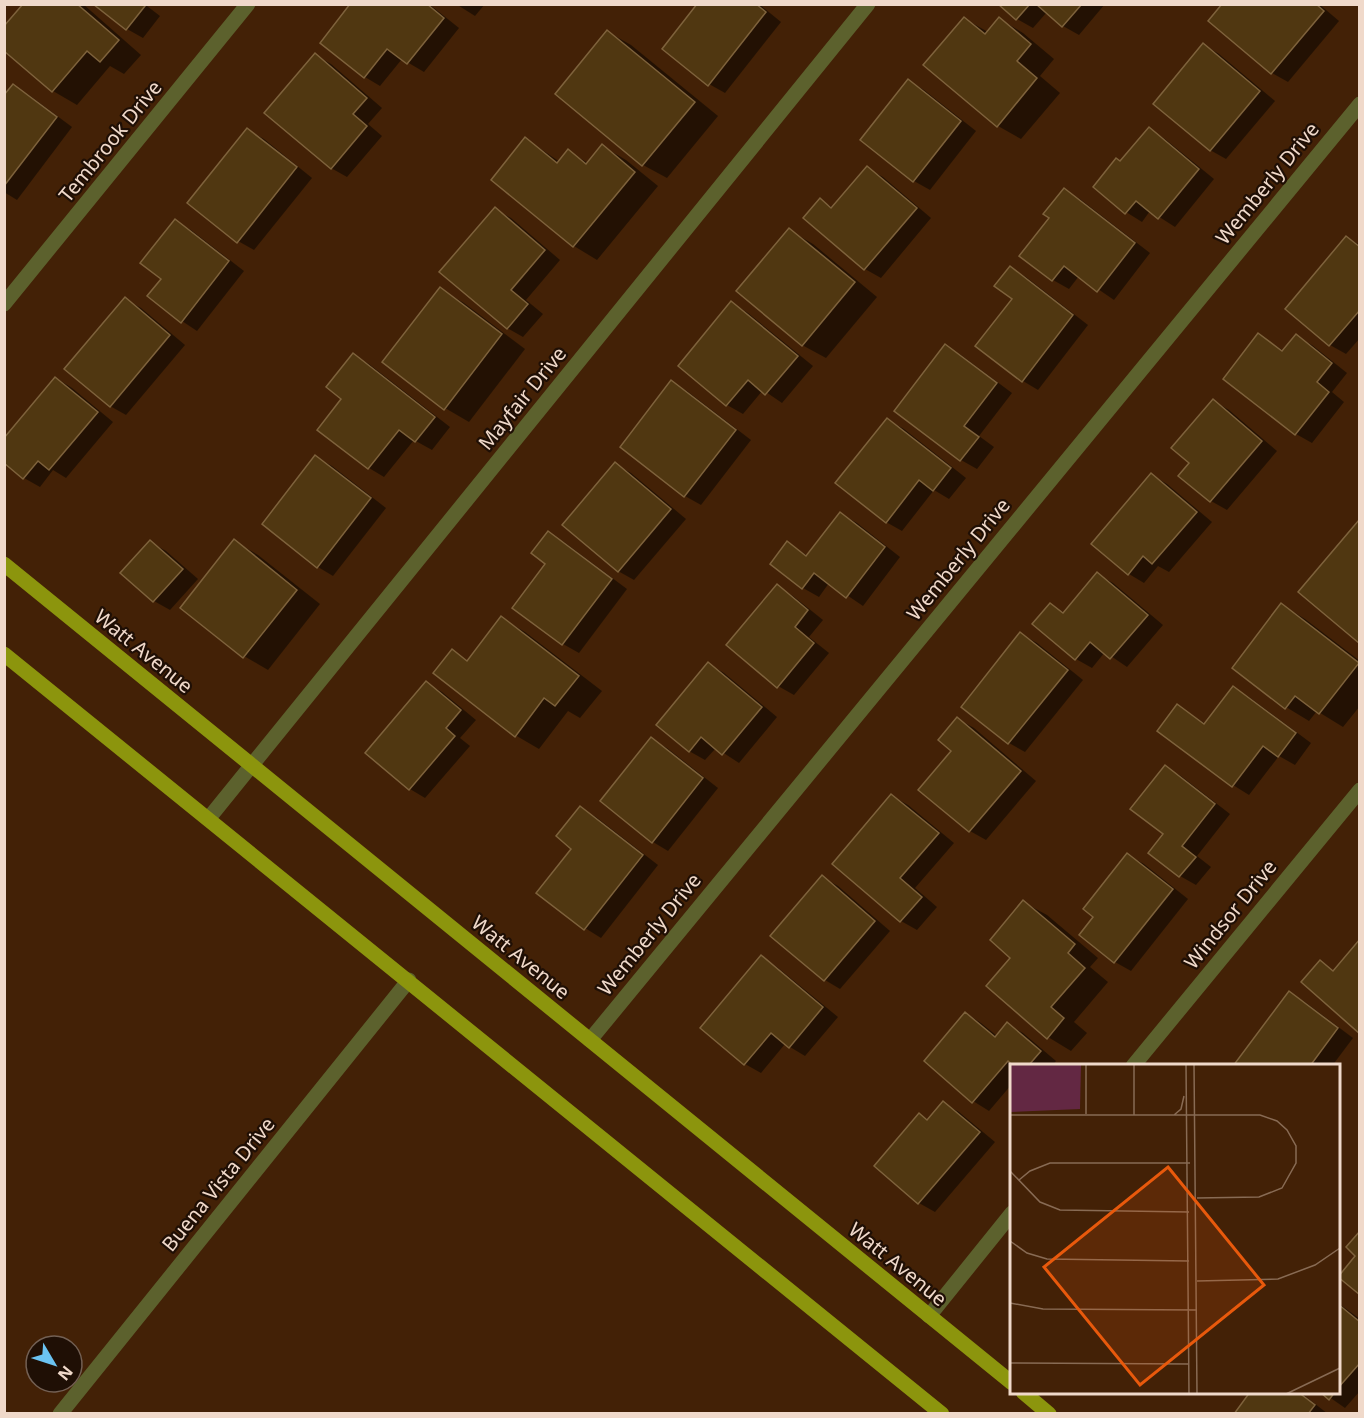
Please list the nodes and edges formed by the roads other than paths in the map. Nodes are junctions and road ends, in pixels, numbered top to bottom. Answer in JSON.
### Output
{"nodes":[{"id":1,"x":248,"y":4,"type":"edge"},
{"id":2,"x":868,"y":4,"type":"edge"},
{"id":3,"x":1359,"y":104,"type":"edge"},
{"id":4,"x":4,"y":304,"type":"edge"},
{"id":5,"x":4,"y":564,"type":"edge"},
{"id":6,"x":4,"y":654,"type":"edge"},
{"id":7,"x":252,"y":765,"type":"junction"},
{"id":8,"x":1359,"y":790,"type":"edge"},
{"id":9,"x":209,"y":818,"type":"junction"},
{"id":10,"x":409,"y":980,"type":"junction"},
{"id":11,"x":590,"y":1040,"type":"junction"},
{"id":12,"x":1134,"y":1064,"type":"edge"},
{"id":13,"x":1010,"y":1214,"type":"edge"},
{"id":14,"x":929,"y":1316,"type":"junction"},
{"id":15,"x":1010,"y":1382,"type":"edge"},
{"id":16,"x":1025,"y":1394,"type":"edge"},
{"id":17,"x":60,"y":1413,"type":"edge"},
{"id":18,"x":942,"y":1413,"type":"edge"},
{"id":19,"x":1049,"y":1413,"type":"edge"}],
"edges":[{"from":1,"to":4,"type":"street","name":"Tembrook Drive"},
{"from":2,"to":7,"type":"street","name":"Mayfair Drive"},
{"from":3,"to":11,"type":"street","name":"Wemberly Drive"},
{"from":5,"to":7,"type":"main road","name":"Watt Avenue"},
{"from":6,"to":9,"type":"main road"},
{"from":7,"to":9,"type":"street","name":"Mayfair Drive"},
{"from":7,"to":11,"type":"main road","name":"Watt Avenue"},
{"from":8,"to":12,"type":"street","name":"Windsor Drive"},
{"from":9,"to":10,"type":"main road"},
{"from":10,"to":17,"type":"street","name":"Buena Vista Drive"},
{"from":10,"to":18,"type":"main road"},
{"from":11,"to":14,"type":"main road","name":"Watt Avenue"},
{"from":13,"to":14,"type":"street"},
{"from":14,"to":15,"type":"main road","name":"Watt Avenue"},
{"from":16,"to":19,"type":"main road"}]}
